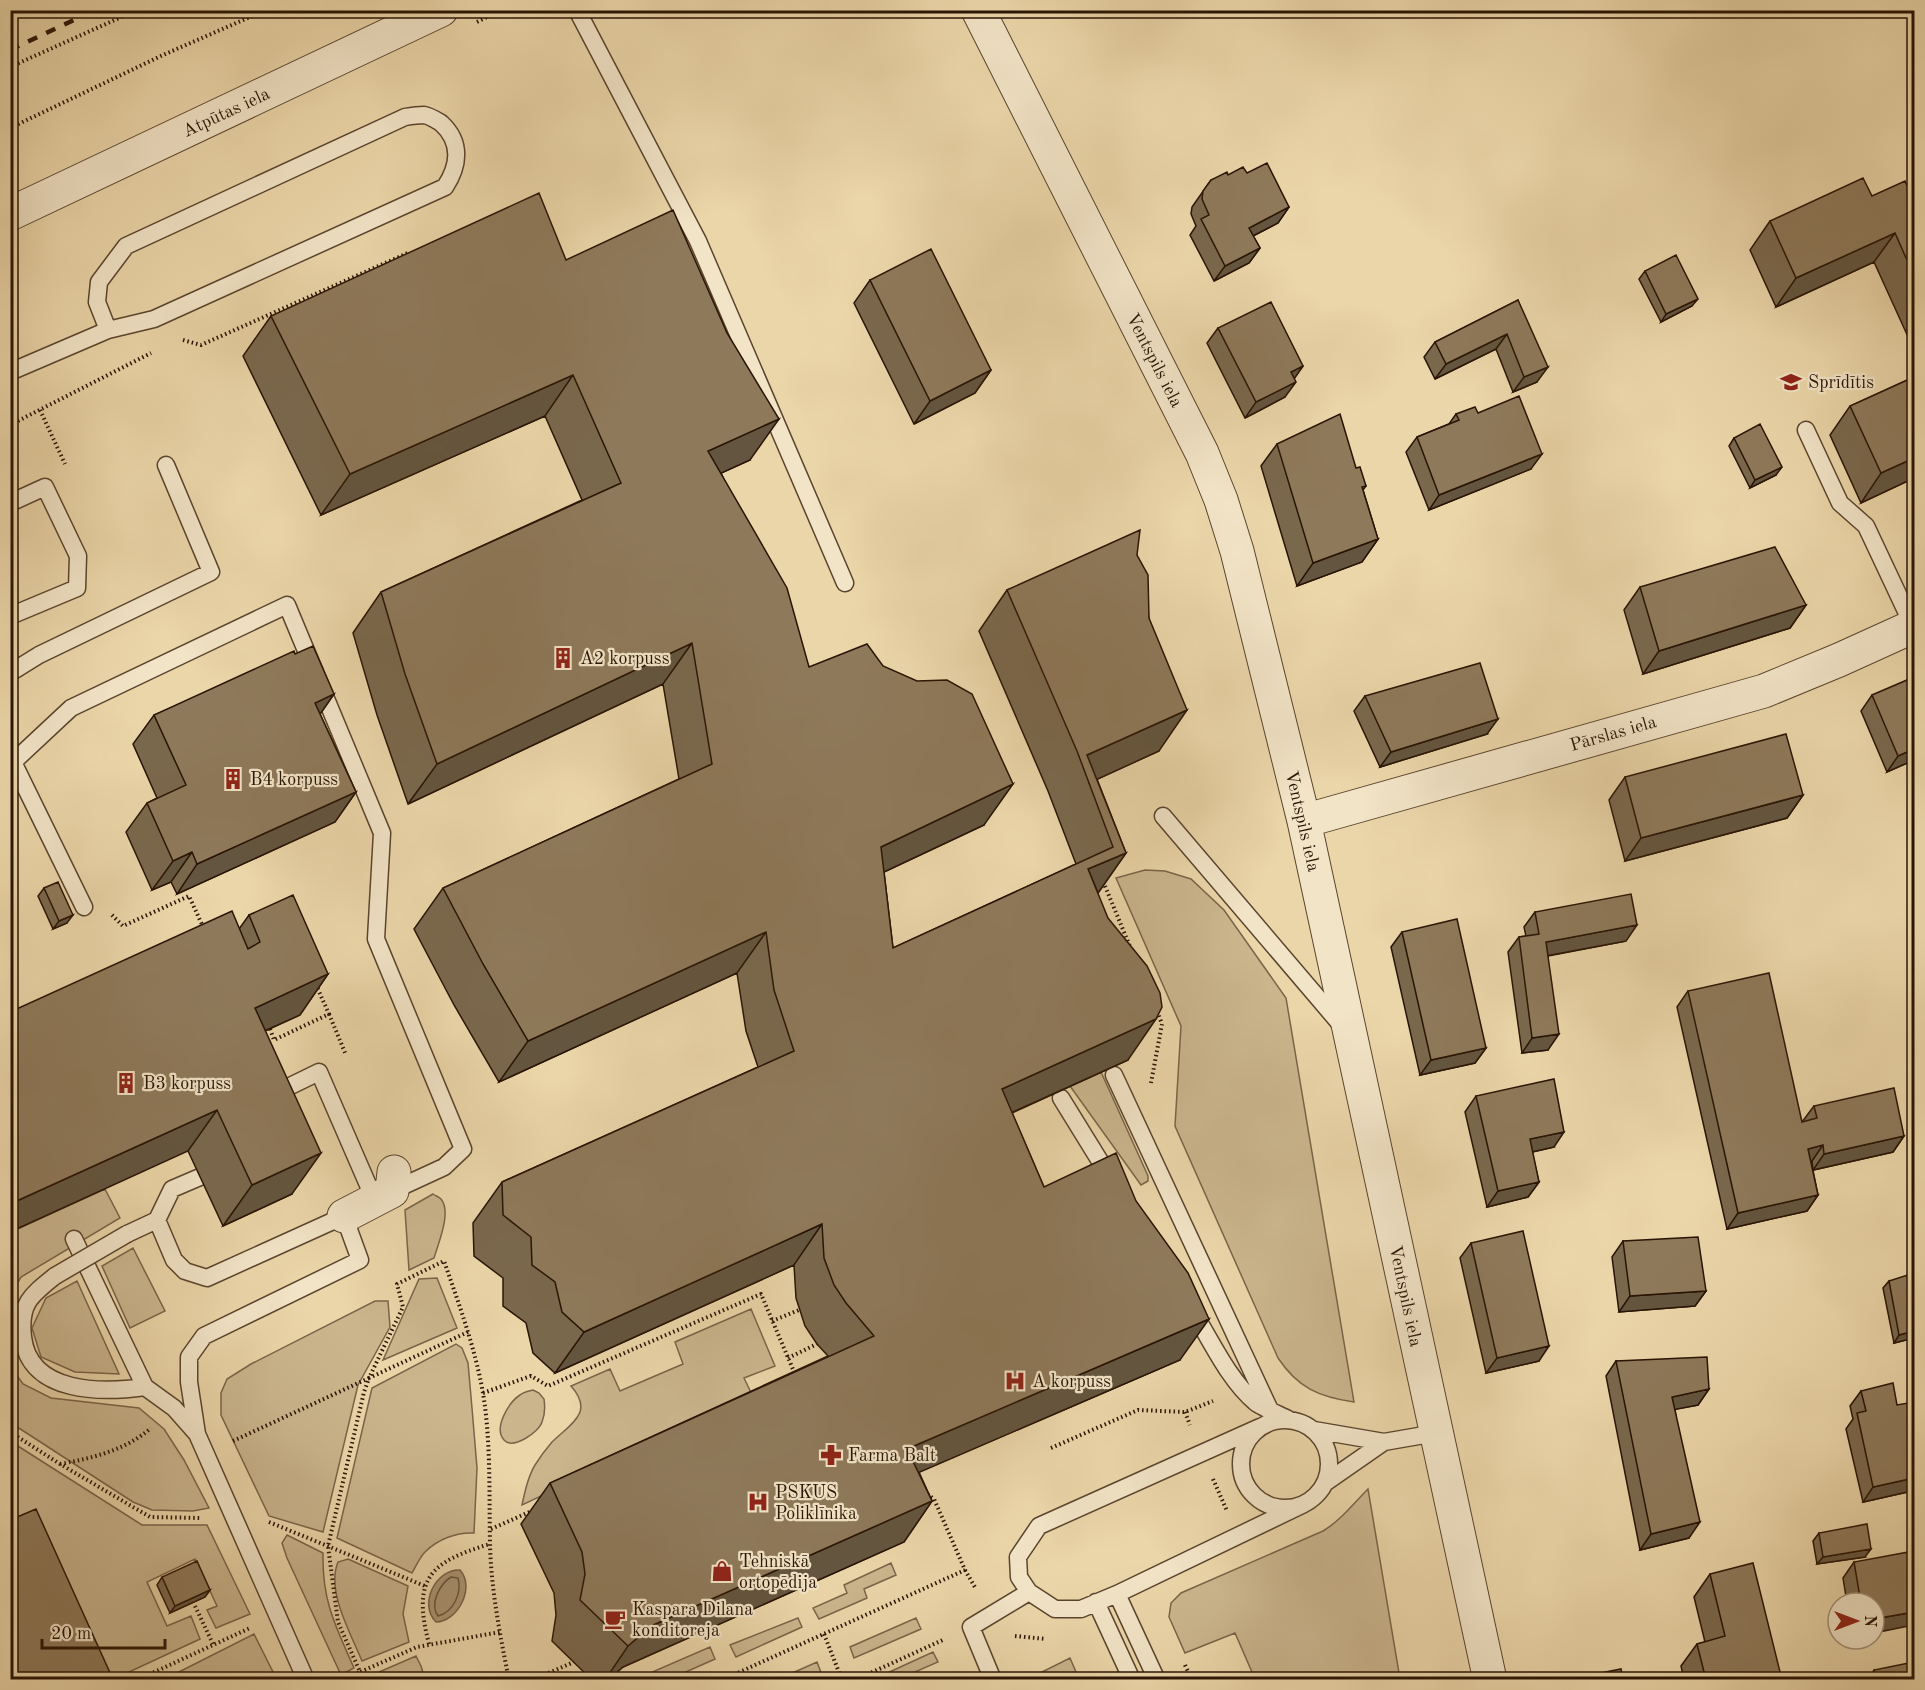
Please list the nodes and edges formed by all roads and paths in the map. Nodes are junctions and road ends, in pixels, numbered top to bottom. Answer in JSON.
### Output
{"nodes":[{"id":1,"x":137,"y":10,"type":"edge"},
{"id":2,"x":266,"y":10,"type":"edge"},
{"id":3,"x":441,"y":10,"type":"edge"},
{"id":4,"x":577,"y":10,"type":"edge"},
{"id":5,"x":978,"y":10,"type":"edge"},
{"id":6,"x":10,"y":67,"type":"edge"},
{"id":7,"x":10,"y":128,"type":"edge"},
{"id":8,"x":10,"y":214,"type":"edge"},
{"id":9,"x":410,"y":252,"type":"edge"},
{"id":10,"x":108,"y":330,"type":"junction"},
{"id":11,"x":178,"y":339,"type":"dead end"},
{"id":12,"x":155,"y":351,"type":"dead end"},
{"id":13,"x":10,"y":372,"type":"edge"},
{"id":14,"x":10,"y":425,"type":"edge"},
{"id":15,"x":1806,"y":430,"type":"dead end"},
{"id":16,"x":166,"y":465,"type":"dead end"},
{"id":17,"x":10,"y":503,"type":"edge"},
{"id":18,"x":845,"y":583,"type":"dead end"},
{"id":19,"x":10,"y":616,"type":"edge"},
{"id":20,"x":1914,"y":626,"type":"edge"},
{"id":21,"x":10,"y":673,"type":"edge"},
{"id":22,"x":12,"y":765,"type":"edge"},
{"id":23,"x":1163,"y":816,"type":"dead end"},
{"id":24,"x":1304,"y":820,"type":"junction"},
{"id":25,"x":1105,"y":886,"type":"edge"},
{"id":26,"x":84,"y":907,"type":"dead end"},
{"id":27,"x":108,"y":907,"type":"dead end"},
{"id":28,"x":209,"y":940,"type":"edge"},
{"id":29,"x":1131,"y":950,"type":"edge"},
{"id":30,"x":315,"y":982,"type":"edge"},
{"id":31,"x":1153,"y":1003,"type":"edge"},
{"id":32,"x":270,"y":1029,"type":"edge"},
{"id":33,"x":1350,"y":1036,"type":"junction"},
{"id":34,"x":1113,"y":1075,"type":"edge"},
{"id":35,"x":1150,"y":1085,"type":"dead end"},
{"id":36,"x":278,"y":1092,"type":"edge"},
{"id":37,"x":1061,"y":1098,"type":"edge"},
{"id":38,"x":200,"y":1177,"type":"dead end"},
{"id":39,"x":387,"y":1188,"type":"junction"},
{"id":40,"x":1122,"y":1197,"type":"edge"},
{"id":41,"x":344,"y":1216,"type":"junction"},
{"id":42,"x":157,"y":1220,"type":"junction"},
{"id":43,"x":74,"y":1239,"type":"dead end"},
{"id":44,"x":1183,"y":1295,"type":"edge"},
{"id":45,"x":799,"y":1310,"type":"dead end"},
{"id":46,"x":772,"y":1321,"type":"junction"},
{"id":47,"x":468,"y":1332,"type":"junction"},
{"id":48,"x":817,"y":1344,"type":"dead end"},
{"id":49,"x":788,"y":1358,"type":"junction"},
{"id":50,"x":796,"y":1377,"type":"edge"},
{"id":51,"x":369,"y":1378,"type":"junction"},
{"id":52,"x":145,"y":1387,"type":"junction"},
{"id":53,"x":483,"y":1393,"type":"junction"},
{"id":54,"x":1219,"y":1399,"type":"dead end"},
{"id":55,"x":174,"y":1408,"type":"junction"},
{"id":56,"x":1269,"y":1408,"type":"junction"},
{"id":57,"x":1185,"y":1412,"type":"junction"},
{"id":58,"x":1288,"y":1419,"type":"junction"},
{"id":59,"x":1260,"y":1427,"type":"junction"},
{"id":60,"x":1314,"y":1430,"type":"junction"},
{"id":61,"x":10,"y":1432,"type":"edge"},
{"id":62,"x":1436,"y":1433,"type":"junction"},
{"id":63,"x":197,"y":1434,"type":"junction"},
{"id":64,"x":229,"y":1442,"type":"dead end"},
{"id":65,"x":1384,"y":1442,"type":"junction"},
{"id":66,"x":1051,"y":1448,"type":"dead end"},
{"id":67,"x":1202,"y":1453,"type":"junction"},
{"id":68,"x":60,"y":1464,"type":"junction"},
{"id":69,"x":1325,"y":1483,"type":"junction"},
{"id":70,"x":925,"y":1492,"type":"edge"},
{"id":71,"x":1304,"y":1504,"type":"junction"},
{"id":72,"x":542,"y":1506,"type":"dead end"},
{"id":73,"x":235,"y":1519,"type":"junction"},
{"id":74,"x":491,"y":1529,"type":"junction"},
{"id":75,"x":1237,"y":1536,"type":"junction"},
{"id":76,"x":490,"y":1544,"type":"junction"},
{"id":77,"x":328,"y":1546,"type":"junction"},
{"id":78,"x":425,"y":1586,"type":"junction"},
{"id":79,"x":1029,"y":1592,"type":"junction"},
{"id":80,"x":1117,"y":1594,"type":"junction"},
{"id":81,"x":1096,"y":1602,"type":"junction"},
{"id":82,"x":195,"y":1606,"type":"edge"},
{"id":83,"x":259,"y":1623,"type":"dead end"},
{"id":84,"x":971,"y":1627,"type":"junction"},
{"id":85,"x":500,"y":1632,"type":"junction"},
{"id":86,"x":824,"y":1634,"type":"junction"},
{"id":87,"x":213,"y":1644,"type":"junction"},
{"id":88,"x":429,"y":1644,"type":"junction"},
{"id":89,"x":574,"y":1662,"type":"dead end"},
{"id":90,"x":360,"y":1672,"type":"junction"},
{"id":91,"x":1155,"y":1676,"type":"dead end"},
{"id":92,"x":137,"y":1680,"type":"edge"},
{"id":93,"x":306,"y":1680,"type":"edge"},
{"id":94,"x":346,"y":1680,"type":"edge"},
{"id":95,"x":363,"y":1680,"type":"edge"},
{"id":96,"x":509,"y":1680,"type":"edge"},
{"id":97,"x":532,"y":1680,"type":"edge"},
{"id":98,"x":722,"y":1680,"type":"edge"},
{"id":99,"x":842,"y":1680,"type":"edge"},
{"id":100,"x":855,"y":1680,"type":"edge"},
{"id":101,"x":993,"y":1680,"type":"edge"},
{"id":102,"x":1132,"y":1680,"type":"edge"},
{"id":103,"x":1490,"y":1680,"type":"edge"}],
"edges":[{"from":1,"to":6,"type":"path"},
{"from":2,"to":7,"type":"path"},
{"from":3,"to":8,"type":"street","name":"Atpūtas iela"},
{"from":4,"to":18,"type":"lane"},
{"from":5,"to":24,"type":"street","name":"Ventspils iela"},
{"from":9,"to":11,"type":"path"},
{"from":10,"to":10,"type":"lane"},
{"from":10,"to":13,"type":"lane"},
{"from":12,"to":14,"type":"path"},
{"from":15,"to":20,"type":"lane"},
{"from":16,"to":21,"type":"lane"},
{"from":17,"to":19,"type":"lane"},
{"from":20,"to":24,"type":"street","name":"Pārslas iela"},
{"from":22,"to":26,"type":"lane"},
{"from":22,"to":39,"type":"lane"},
{"from":23,"to":33,"type":"lane"},
{"from":24,"to":33,"type":"street","name":"Ventspils iela"},
{"from":25,"to":29,"type":"path"},
{"from":27,"to":28,"type":"path"},
{"from":30,"to":32,"type":"path"},
{"from":31,"to":35,"type":"path"},
{"from":33,"to":62,"type":"street","name":"Ventspils iela"},
{"from":34,"to":56,"type":"lane"},
{"from":36,"to":39,"type":"lane"},
{"from":37,"to":40,"type":"lane"},
{"from":38,"to":42,"type":"lane"},
{"from":39,"to":41,"type":"street"},
{"from":41,"to":42,"type":"lane"},
{"from":41,"to":63,"type":"lane"},
{"from":42,"to":52,"type":"lane","bridge":true},
{"from":43,"to":52,"type":"lane"},
{"from":44,"to":56,"type":"lane"},
{"from":45,"to":46,"type":"path"},
{"from":46,"to":49,"type":"path"},
{"from":46,"to":53,"type":"path"},
{"from":47,"to":51,"type":"path"},
{"from":47,"to":51,"type":"path"},
{"from":47,"to":53,"type":"path"},
{"from":48,"to":49,"type":"path"},
{"from":49,"to":50,"type":"path"},
{"from":51,"to":64,"type":"path"},
{"from":51,"to":77,"type":"path"},
{"from":52,"to":55,"type":"lane"},
{"from":53,"to":74,"type":"path"},
{"from":54,"to":57,"type":"path"},
{"from":55,"to":63,"type":"lane"},
{"from":55,"to":68,"type":"path"},
{"from":56,"to":58,"type":"lane"},
{"from":57,"to":66,"type":"path"},
{"from":57,"to":67,"type":"path"},
{"from":58,"to":59,"type":"lane"},
{"from":58,"to":60,"type":"lane"},
{"from":59,"to":67,"type":"lane"},
{"from":59,"to":71,"type":"lane"},
{"from":60,"to":65,"type":"lane"},
{"from":60,"to":69,"type":"lane"},
{"from":61,"to":68,"type":"path"},
{"from":62,"to":65,"type":"lane"},
{"from":62,"to":103,"type":"street","name":"Ventspils iela"},
{"from":63,"to":73,"type":"lane"},
{"from":65,"to":69,"type":"lane"},
{"from":67,"to":75,"type":"path"},
{"from":67,"to":79,"type":"lane"},
{"from":68,"to":73,"type":"path"},
{"from":69,"to":71,"type":"lane"},
{"from":70,"to":86,"type":"path"},
{"from":71,"to":75,"type":"lane"},
{"from":72,"to":74,"type":"path"},
{"from":73,"to":77,"type":"path"},
{"from":73,"to":93,"type":"lane"},
{"from":74,"to":76,"type":"path"},
{"from":75,"to":80,"type":"lane"},
{"from":76,"to":78,"type":"path"},
{"from":76,"to":85,"type":"path"},
{"from":77,"to":78,"type":"path"},
{"from":77,"to":90,"type":"path"},
{"from":78,"to":88,"type":"path"},
{"from":79,"to":81,"type":"lane"},
{"from":79,"to":84,"type":"lane"},
{"from":80,"to":81,"type":"lane"},
{"from":80,"to":91,"type":"lane"},
{"from":81,"to":102,"type":"lane"},
{"from":82,"to":87,"type":"path"},
{"from":83,"to":87,"type":"path"},
{"from":84,"to":100,"type":"path"},
{"from":84,"to":101,"type":"lane"},
{"from":85,"to":88,"type":"path"},
{"from":85,"to":96,"type":"path"},
{"from":86,"to":98,"type":"path"},
{"from":86,"to":99,"type":"path"},
{"from":87,"to":92,"type":"path"},
{"from":88,"to":90,"type":"path"},
{"from":89,"to":97,"type":"path"},
{"from":90,"to":94,"type":"path"},
{"from":90,"to":95,"type":"path"}]}
